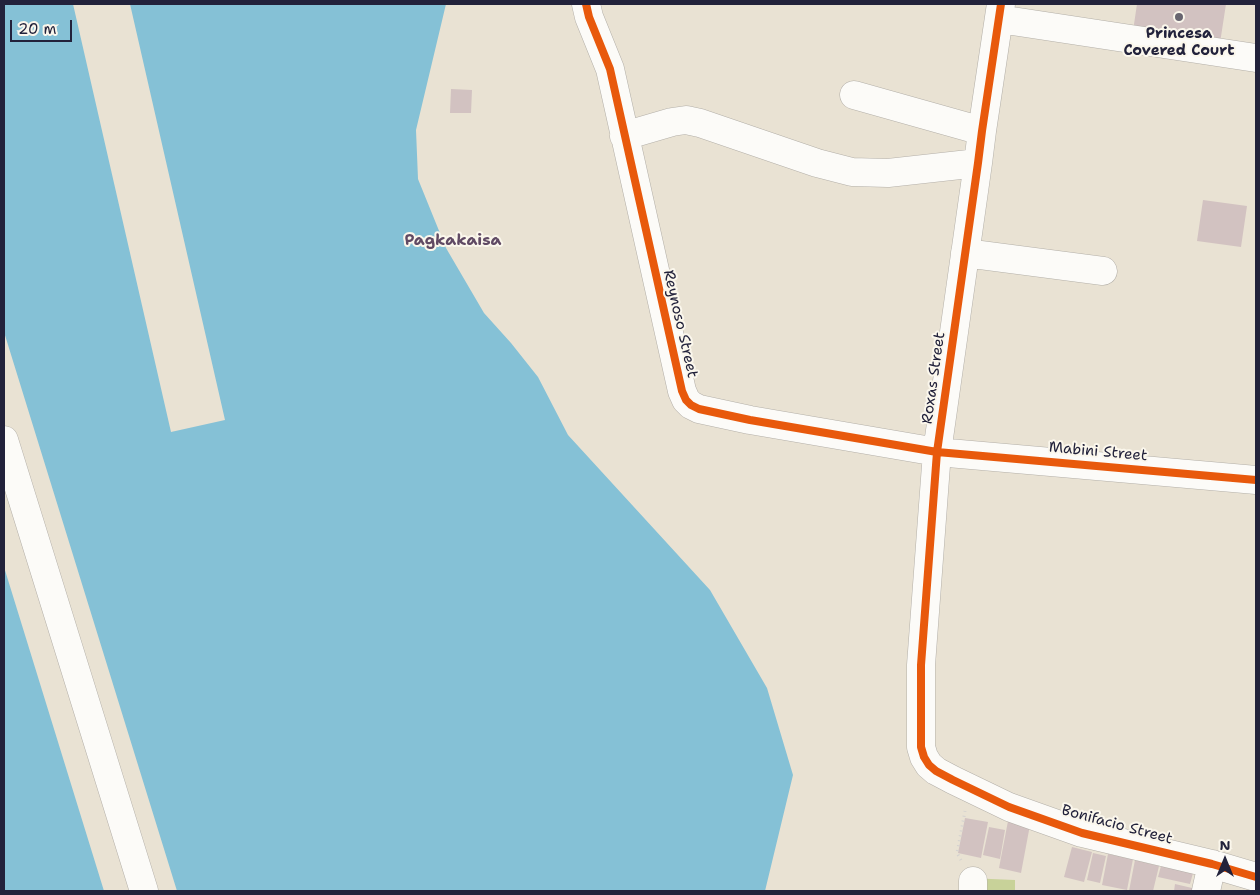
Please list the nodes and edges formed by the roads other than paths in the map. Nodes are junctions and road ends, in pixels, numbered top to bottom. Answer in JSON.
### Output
{"nodes":[{"id":1,"x":586,"y":4,"type":"edge"},
{"id":2,"x":1000,"y":11,"type":"edge"},
{"id":3,"x":1256,"y":58,"type":"edge"},
{"id":4,"x":854,"y":95,"type":"dead end"},
{"id":5,"x":982,"y":131,"type":"junction"},
{"id":6,"x":624,"y":136,"type":"junction"},
{"id":7,"x":978,"y":163,"type":"junction"},
{"id":8,"x":965,"y":253,"type":"junction"},
{"id":9,"x":1103,"y":271,"type":"dead end"},
{"id":10,"x":4,"y":440,"type":"edge"},
{"id":11,"x":937,"y":452,"type":"junction"},
{"id":12,"x":1256,"y":480,"type":"edge"},
{"id":13,"x":924,"y":757,"type":"joint"},
{"id":14,"x":1212,"y":864,"type":"junction"},
{"id":15,"x":1256,"y":877,"type":"edge"},
{"id":16,"x":144,"y":891,"type":"edge"},
{"id":17,"x":1206,"y":891,"type":"edge"}],
"edges":[{"from":1,"to":6,"type":"street","name":"Reynoso Street"},
{"from":2,"to":3,"type":"street"},
{"from":2,"to":5,"type":"street","name":"Roxas Street"},
{"from":4,"to":5,"type":"street"},
{"from":5,"to":7,"type":"street","name":"Roxas Street"},
{"from":6,"to":7,"type":"street"},
{"from":6,"to":11,"type":"street","name":"Reynoso Street"},
{"from":7,"to":8,"type":"street","name":"Roxas Street"},
{"from":8,"to":9,"type":"street"},
{"from":8,"to":11,"type":"street","name":"Roxas Street"},
{"from":10,"to":16,"type":"street"},
{"from":11,"to":12,"type":"street","name":"Mabini Street"},
{"from":11,"to":13,"type":"street","name":"Roxas Street"},
{"from":13,"to":14,"type":"street","name":"Bonifacio Street"},
{"from":14,"to":15,"type":"street","name":"Bonifacio Street"},
{"from":14,"to":17,"type":"street"}]}
